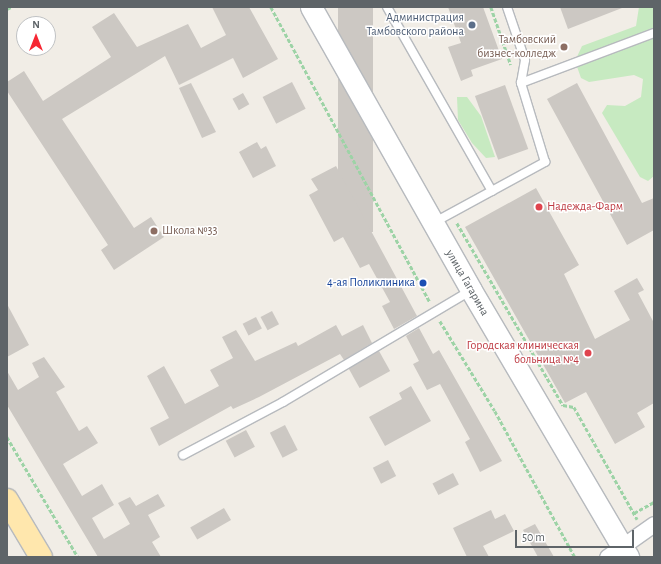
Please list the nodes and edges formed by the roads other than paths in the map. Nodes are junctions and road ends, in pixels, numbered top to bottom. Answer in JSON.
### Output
{"nodes":[{"id":1,"x":311,"y":7,"type":"edge"},
{"id":2,"x":387,"y":7,"type":"edge"},
{"id":3,"x":507,"y":7,"type":"edge"},
{"id":4,"x":654,"y":33,"type":"edge"},
{"id":5,"x":654,"y":36,"type":"edge"},
{"id":6,"x":522,"y":83,"type":"junction"},
{"id":7,"x":492,"y":191,"type":"junction"},
{"id":8,"x":440,"y":218,"type":"junction"},
{"id":9,"x":471,"y":290,"type":"junction"},
{"id":10,"x":183,"y":455,"type":"dead end"},
{"id":11,"x":7,"y":500,"type":"edge"},
{"id":12,"x":649,"y":528,"type":"edge"},
{"id":13,"x":619,"y":553,"type":"edge"},
{"id":14,"x":41,"y":557,"type":"edge"}],
"edges":[{"from":1,"to":8,"type":"main road","name":"улица Гагарина"},
{"from":2,"to":7,"type":"lane"},
{"from":3,"to":6,"type":"lane"},
{"from":4,"to":5,"type":"lane"},
{"from":4,"to":6,"type":"lane"},
{"from":6,"to":7,"type":"lane"},
{"from":7,"to":8,"type":"lane"},
{"from":8,"to":9,"type":"main road","name":"улица Гагарина"},
{"from":9,"to":10,"type":"lane"},
{"from":9,"to":13,"type":"main road","name":"улица Гагарина"},
{"from":11,"to":14,"type":"main road"},
{"from":12,"to":13,"type":"street"}]}
